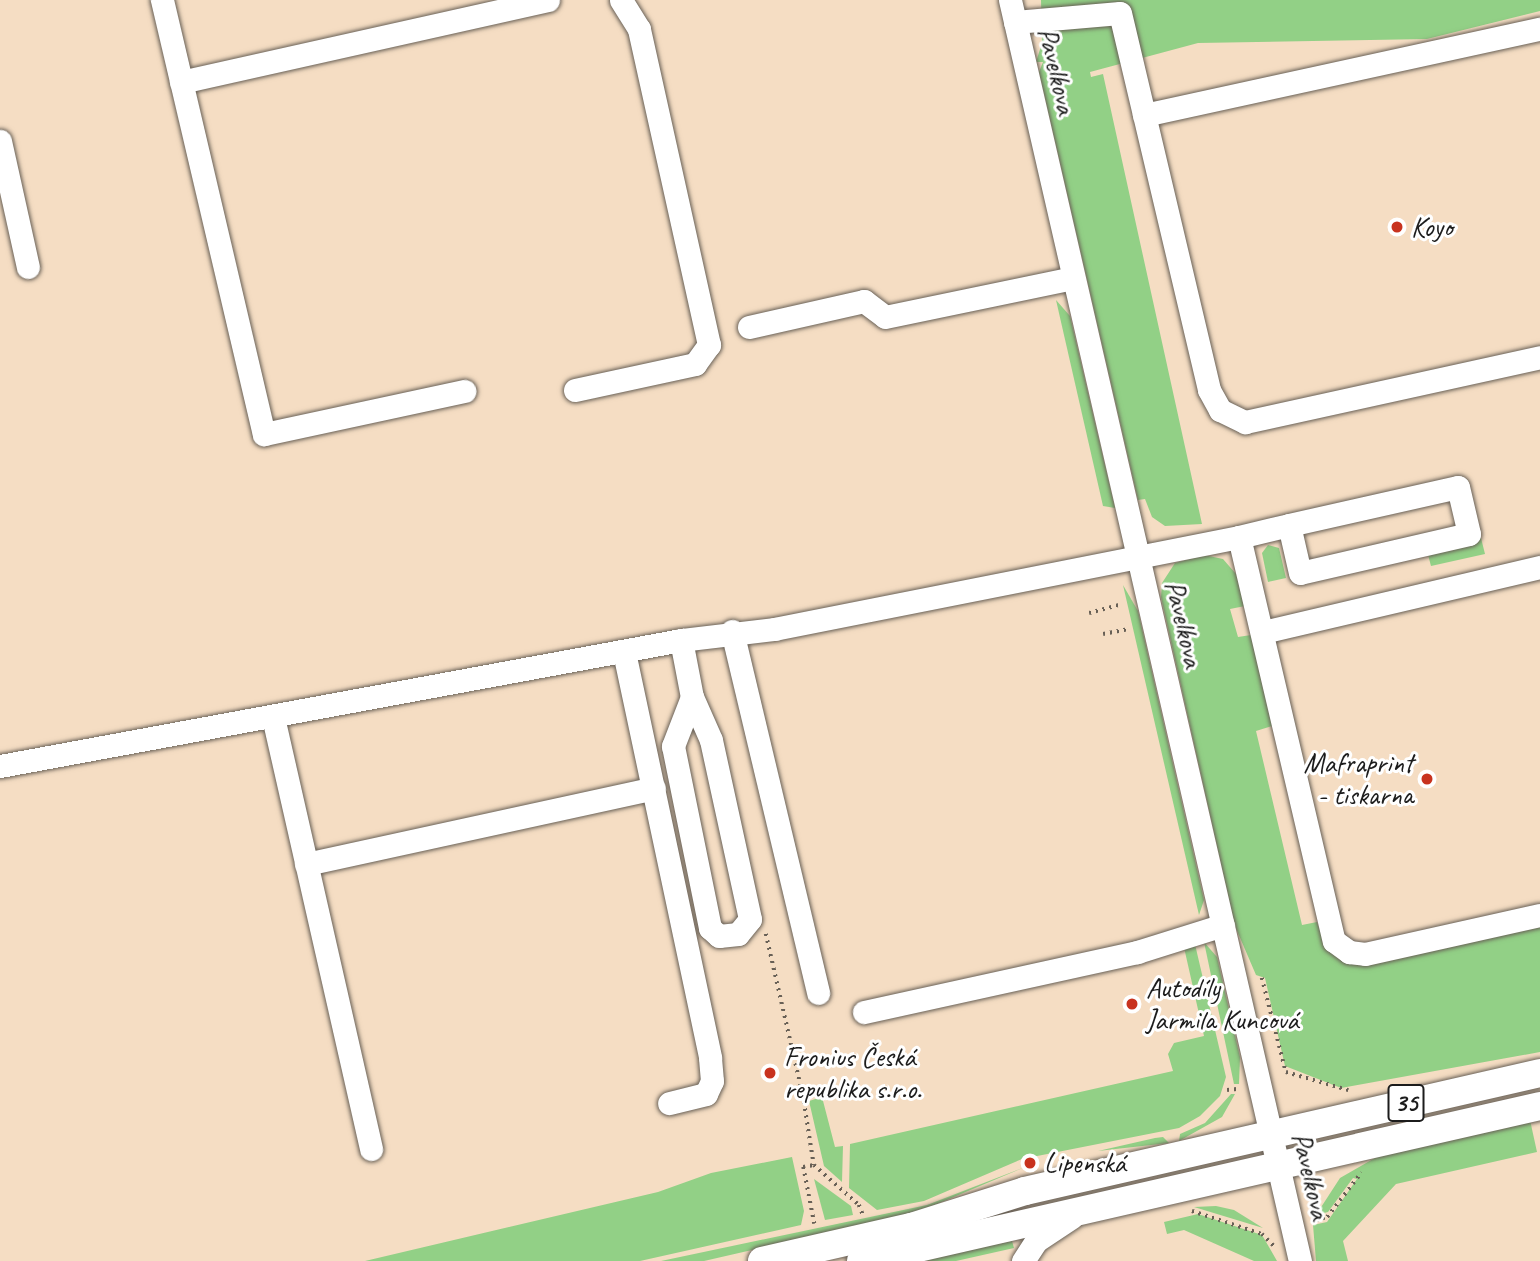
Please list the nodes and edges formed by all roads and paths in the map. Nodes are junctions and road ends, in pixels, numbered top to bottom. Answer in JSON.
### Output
{"nodes":[{"id":1,"x":162,"y":0,"type":"edge"},
{"id":2,"x":548,"y":0,"type":"edge"},
{"id":3,"x":621,"y":0,"type":"edge"},
{"id":4,"x":1012,"y":11,"type":"edge"},
{"id":5,"x":1540,"y":29,"type":"edge"},
{"id":6,"x":181,"y":82,"type":"junction"},
{"id":7,"x":1144,"y":115,"type":"junction"},
{"id":8,"x":0,"y":141,"type":"edge"},
{"id":9,"x":28,"y":267,"type":"dead end"},
{"id":10,"x":1073,"y":278,"type":"junction"},
{"id":11,"x":749,"y":327,"type":"dead end"},
{"id":12,"x":1540,"y":357,"type":"edge"},
{"id":13,"x":575,"y":390,"type":"dead end"},
{"id":14,"x":464,"y":391,"type":"dead end"},
{"id":15,"x":1289,"y":525,"type":"junction"},
{"id":16,"x":1239,"y":537,"type":"junction"},
{"id":17,"x":1139,"y":558,"type":"junction"},
{"id":18,"x":1540,"y":567,"type":"edge"},
{"id":19,"x":1122,"y":604,"type":"dead end"},
{"id":20,"x":1089,"y":613,"type":"dead end"},
{"id":21,"x":1128,"y":629,"type":"dead end"},
{"id":22,"x":732,"y":631,"type":"junction"},
{"id":23,"x":1263,"y":632,"type":"junction"},
{"id":24,"x":1103,"y":634,"type":"dead end"},
{"id":25,"x":681,"y":640,"type":"junction"},
{"id":26,"x":624,"y":652,"type":"junction"},
{"id":27,"x":692,"y":697,"type":"junction"},
{"id":28,"x":273,"y":717,"type":"junction"},
{"id":29,"x":0,"y":766,"type":"edge"},
{"id":30,"x":654,"y":788,"type":"junction"},
{"id":31,"x":306,"y":864,"type":"junction"},
{"id":32,"x":1540,"y":915,"type":"edge"},
{"id":33,"x":1223,"y":925,"type":"junction"},
{"id":34,"x":762,"y":929,"type":"dead end"},
{"id":35,"x":1262,"y":978,"type":"dead end"},
{"id":36,"x":818,"y":993,"type":"dead end"},
{"id":37,"x":864,"y":1012,"type":"dead end"},
{"id":38,"x":1540,"y":1073,"type":"edge"},
{"id":39,"x":1293,"y":1076,"type":"junction"},
{"id":40,"x":1288,"y":1080,"type":"dead end"},
{"id":41,"x":1237,"y":1089,"type":"dead end"},
{"id":42,"x":1227,"y":1090,"type":"dead end"},
{"id":43,"x":1350,"y":1090,"type":"dead end"},
{"id":44,"x":669,"y":1103,"type":"dead end"},
{"id":45,"x":1540,"y":1106,"type":"edge"},
{"id":46,"x":1271,"y":1135,"type":"junction"},
{"id":47,"x":371,"y":1149,"type":"dead end"},
{"id":48,"x":814,"y":1165,"type":"junction"},
{"id":49,"x":1278,"y":1166,"type":"junction"},
{"id":50,"x":1366,"y":1170,"type":"dead end"},
{"id":51,"x":1083,"y":1211,"type":"junction"},
{"id":52,"x":1190,"y":1212,"type":"dead end"},
{"id":53,"x":863,"y":1216,"type":"dead end"},
{"id":54,"x":1316,"y":1220,"type":"dead end"},
{"id":55,"x":814,"y":1226,"type":"dead end"},
{"id":56,"x":1290,"y":1258,"type":"edge"},
{"id":57,"x":762,"y":1261,"type":"edge"},
{"id":58,"x":862,"y":1261,"type":"edge"},
{"id":59,"x":1023,"y":1261,"type":"edge"}],
"edges":[{"from":1,"to":6,"type":"street"},
{"from":2,"to":6,"type":"street"},
{"from":3,"to":13,"type":"street"},
{"from":4,"to":7,"type":"street"},
{"from":4,"to":10,"type":"street","name":"Pavelkova"},
{"from":5,"to":7,"type":"street"},
{"from":6,"to":14,"type":"street"},
{"from":7,"to":12,"type":"street"},
{"from":8,"to":9,"type":"street"},
{"from":10,"to":11,"type":"street"},
{"from":10,"to":17,"type":"street","name":"Pavelkova"},
{"from":15,"to":15,"type":"street"},
{"from":15,"to":16,"type":"street"},
{"from":16,"to":17,"type":"street"},
{"from":16,"to":23,"type":"street"},
{"from":17,"to":22,"type":"street"},
{"from":17,"to":33,"type":"street","name":"Pavelkova"},
{"from":18,"to":23,"type":"street"},
{"from":19,"to":20,"type":"path"},
{"from":21,"to":24,"type":"path"},
{"from":22,"to":25,"type":"street"},
{"from":22,"to":36,"type":"street"},
{"from":23,"to":32,"type":"street"},
{"from":25,"to":26,"type":"street"},
{"from":25,"to":27,"type":"street"},
{"from":26,"to":28,"type":"street"},
{"from":26,"to":30,"type":"street"},
{"from":27,"to":27,"type":"street"},
{"from":28,"to":29,"type":"street"},
{"from":28,"to":31,"type":"street"},
{"from":30,"to":31,"type":"street"},
{"from":30,"to":44,"type":"street"},
{"from":31,"to":47,"type":"street"},
{"from":33,"to":37,"type":"street"},
{"from":33,"to":46,"type":"street","name":"Pavelkova"},
{"from":34,"to":48,"type":"path"},
{"from":35,"to":39,"type":"path"},
{"from":38,"to":46,"type":"main road","number":"35"},
{"from":39,"to":40,"type":"path"},
{"from":39,"to":43,"type":"path"},
{"from":41,"to":42,"type":"path"},
{"from":45,"to":49,"type":"main road","number":"35"},
{"from":46,"to":49,"type":"street","name":"Pavelkova"},
{"from":46,"to":57,"type":"main road","number":"35"},
{"from":48,"to":53,"type":"path"},
{"from":48,"to":55,"type":"path"},
{"from":49,"to":51,"type":"main road","number":"35"},
{"from":49,"to":56,"type":"street","name":"Pavelkova"},
{"from":50,"to":54,"type":"path"},
{"from":51,"to":58,"type":"main road","number":"35"},
{"from":51,"to":59,"type":"street"},
{"from":52,"to":56,"type":"path"}]}
